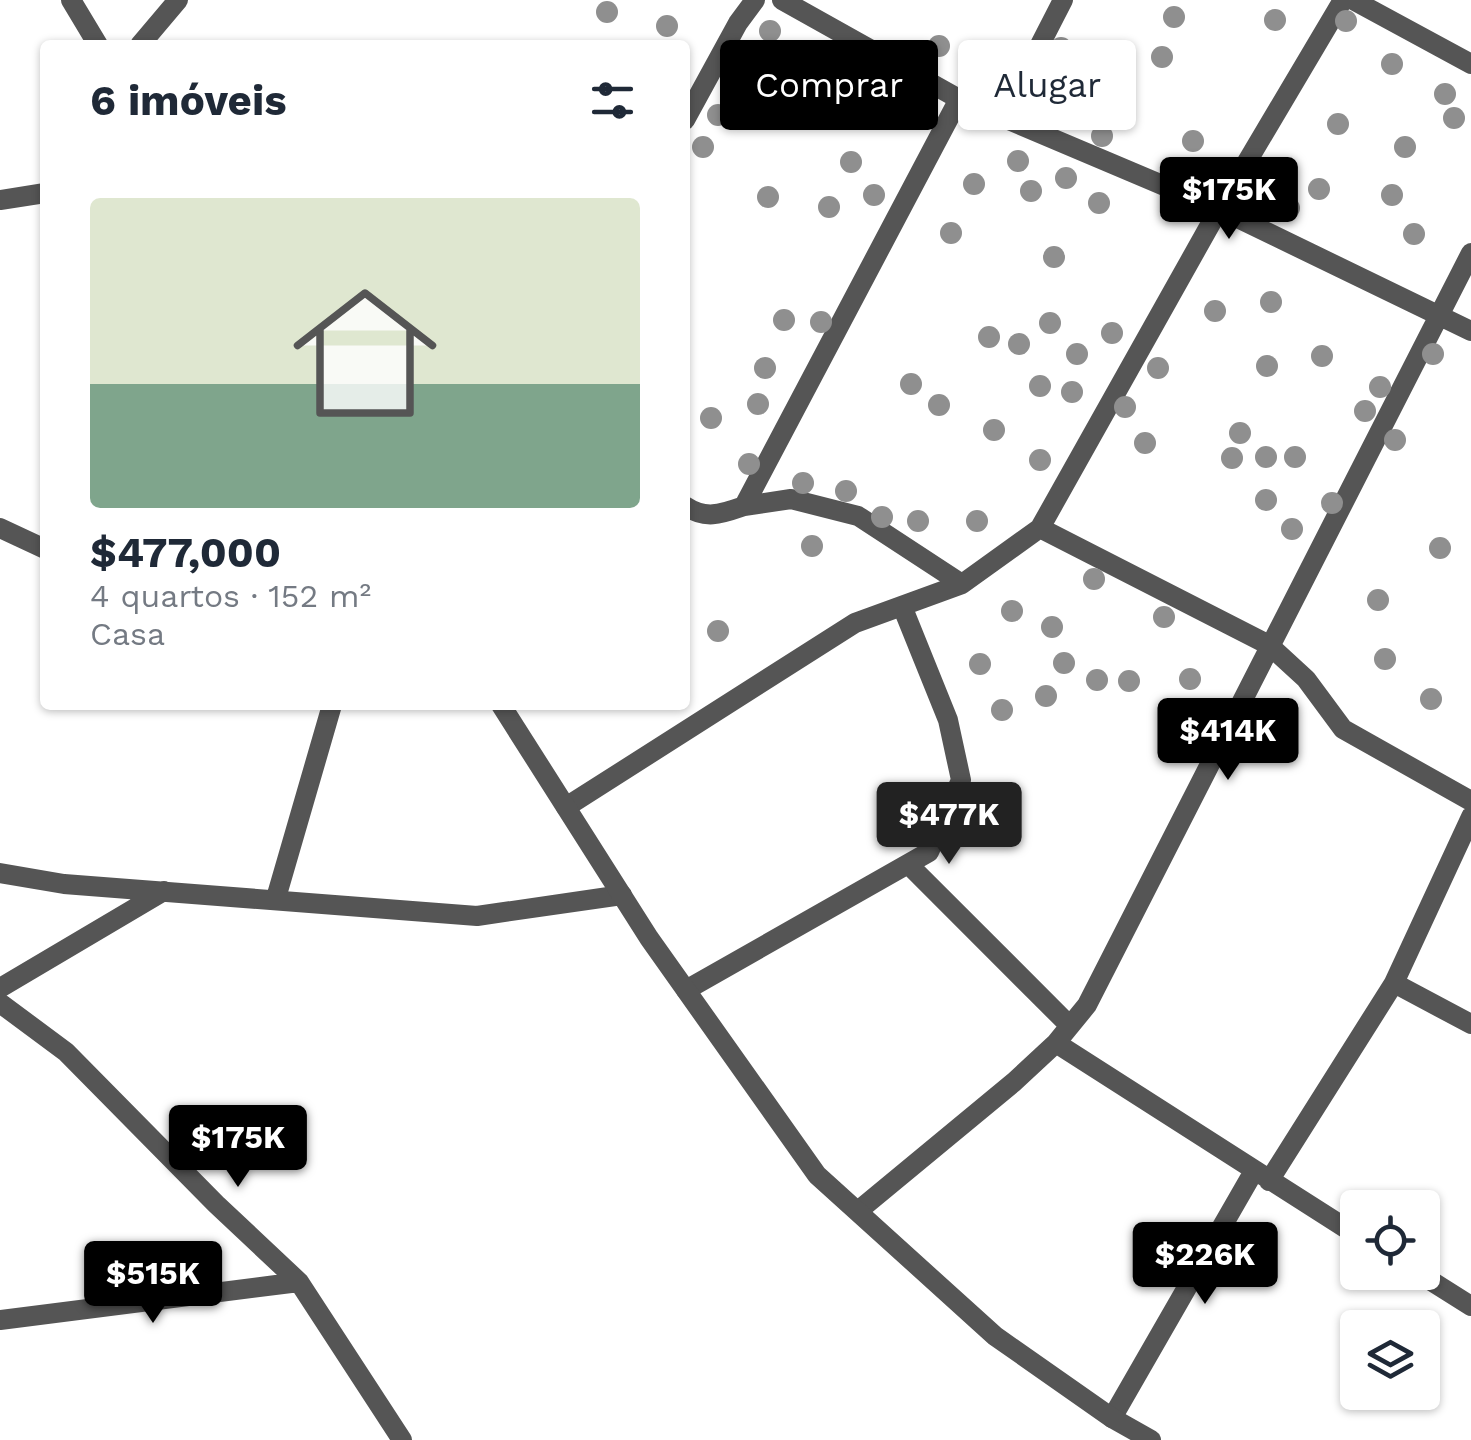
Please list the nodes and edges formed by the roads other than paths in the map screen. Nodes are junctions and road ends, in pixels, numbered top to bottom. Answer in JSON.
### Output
{"nodes":[{"id":1,"x":71,"y":0,"type":"edge"},
{"id":2,"x":178,"y":0,"type":"edge"},
{"id":3,"x":755,"y":0,"type":"edge"},
{"id":4,"x":782,"y":0,"type":"edge"},
{"id":5,"x":1063,"y":0,"type":"edge"},
{"id":6,"x":1342,"y":0,"type":"edge"},
{"id":7,"x":1353,"y":0,"type":"edge"},
{"id":8,"x":95,"y":40,"type":"edge"},
{"id":9,"x":144,"y":40,"type":"edge"},
{"id":10,"x":1042,"y":40,"type":"edge"},
{"id":11,"x":1471,"y":64,"type":"edge"},
{"id":12,"x":958,"y":98,"type":"edge"},
{"id":13,"x":958,"y":101,"type":"edge"},
{"id":14,"x":690,"y":111,"type":"edge"},
{"id":15,"x":1028,"y":130,"type":"edge"},
{"id":16,"x":40,"y":194,"type":"edge"},
{"id":17,"x":0,"y":200,"type":"edge"},
{"id":18,"x":1218,"y":209,"type":"junction"},
{"id":19,"x":1471,"y":253,"type":"edge"},
{"id":20,"x":1437,"y":314,"type":"junction"},
{"id":21,"x":1471,"y":331,"type":"edge"},
{"id":22,"x":744,"y":506,"type":"junction"},
{"id":23,"x":690,"y":510,"type":"edge"},
{"id":24,"x":0,"y":528,"type":"edge"},
{"id":25,"x":1040,"y":528,"type":"junction"},
{"id":26,"x":40,"y":547,"type":"edge"},
{"id":27,"x":962,"y":584,"type":"junction"},
{"id":28,"x":902,"y":606,"type":"junction"},
{"id":29,"x":1269,"y":645,"type":"junction"},
{"id":30,"x":331,"y":710,"type":"edge"},
{"id":31,"x":505,"y":710,"type":"edge"},
{"id":32,"x":1471,"y":801,"type":"edge"},
{"id":33,"x":566,"y":807,"type":"junction"},
{"id":34,"x":1471,"y":816,"type":"edge"},
{"id":35,"x":908,"y":864,"type":"junction"},
{"id":36,"x":0,"y":873,"type":"edge"},
{"id":37,"x":164,"y":891,"type":"junction"},
{"id":38,"x":622,"y":894,"type":"junction"},
{"id":39,"x":276,"y":898,"type":"junction"},
{"id":40,"x":1394,"y":983,"type":"junction"},
{"id":41,"x":0,"y":988,"type":"edge"},
{"id":42,"x":686,"y":990,"type":"junction"},
{"id":43,"x":0,"y":1003,"type":"edge"},
{"id":44,"x":1068,"y":1024,"type":"junction"},
{"id":45,"x":1471,"y":1024,"type":"edge"},
{"id":46,"x":1056,"y":1043,"type":"junction"},
{"id":47,"x":1261,"y":1176,"type":"junction"},
{"id":48,"x":858,"y":1211,"type":"junction"},
{"id":49,"x":1340,"y":1225,"type":"edge"},
{"id":50,"x":299,"y":1282,"type":"junction"},
{"id":51,"x":1440,"y":1286,"type":"edge"},
{"id":52,"x":1471,"y":1306,"type":"edge"},
{"id":53,"x":0,"y":1320,"type":"edge"},
{"id":54,"x":1112,"y":1418,"type":"junction"},
{"id":55,"x":402,"y":1440,"type":"edge"},
{"id":56,"x":1151,"y":1440,"type":"edge"}],
"edges":[{"from":1,"to":8,"type":"street"},
{"from":2,"to":9,"type":"street"},
{"from":3,"to":14,"type":"street"},
{"from":4,"to":12,"type":"street"},
{"from":5,"to":10,"type":"street"},
{"from":6,"to":18,"type":"street"},
{"from":7,"to":11,"type":"street"},
{"from":13,"to":22,"type":"street"},
{"from":15,"to":18,"type":"street"},
{"from":16,"to":17,"type":"street"},
{"from":18,"to":20,"type":"street"},
{"from":18,"to":25,"type":"street"},
{"from":19,"to":20,"type":"street"},
{"from":20,"to":21,"type":"street"},
{"from":20,"to":29,"type":"street"},
{"from":22,"to":23,"type":"street"},
{"from":22,"to":27,"type":"street"},
{"from":24,"to":26,"type":"street"},
{"from":25,"to":27,"type":"street"},
{"from":25,"to":29,"type":"street"},
{"from":27,"to":28,"type":"street"},
{"from":28,"to":33,"type":"street"},
{"from":28,"to":35,"type":"street"},
{"from":29,"to":32,"type":"street"},
{"from":29,"to":44,"type":"street"},
{"from":30,"to":39,"type":"street"},
{"from":31,"to":33,"type":"street"},
{"from":33,"to":38,"type":"street"},
{"from":34,"to":40,"type":"street"},
{"from":35,"to":42,"type":"street"},
{"from":35,"to":44,"type":"street"},
{"from":36,"to":37,"type":"street"},
{"from":37,"to":39,"type":"street"},
{"from":37,"to":41,"type":"street"},
{"from":38,"to":39,"type":"street"},
{"from":38,"to":42,"type":"street"},
{"from":40,"to":45,"type":"street"},
{"from":40,"to":47,"type":"street"},
{"from":42,"to":48,"type":"street"},
{"from":43,"to":50,"type":"street"},
{"from":44,"to":46,"type":"street"},
{"from":46,"to":47,"type":"street"},
{"from":46,"to":48,"type":"street"},
{"from":47,"to":49,"type":"street"},
{"from":47,"to":54,"type":"street"},
{"from":48,"to":54,"type":"street"},
{"from":50,"to":53,"type":"street"},
{"from":50,"to":55,"type":"street"},
{"from":51,"to":52,"type":"street"},
{"from":54,"to":56,"type":"street"}]}
